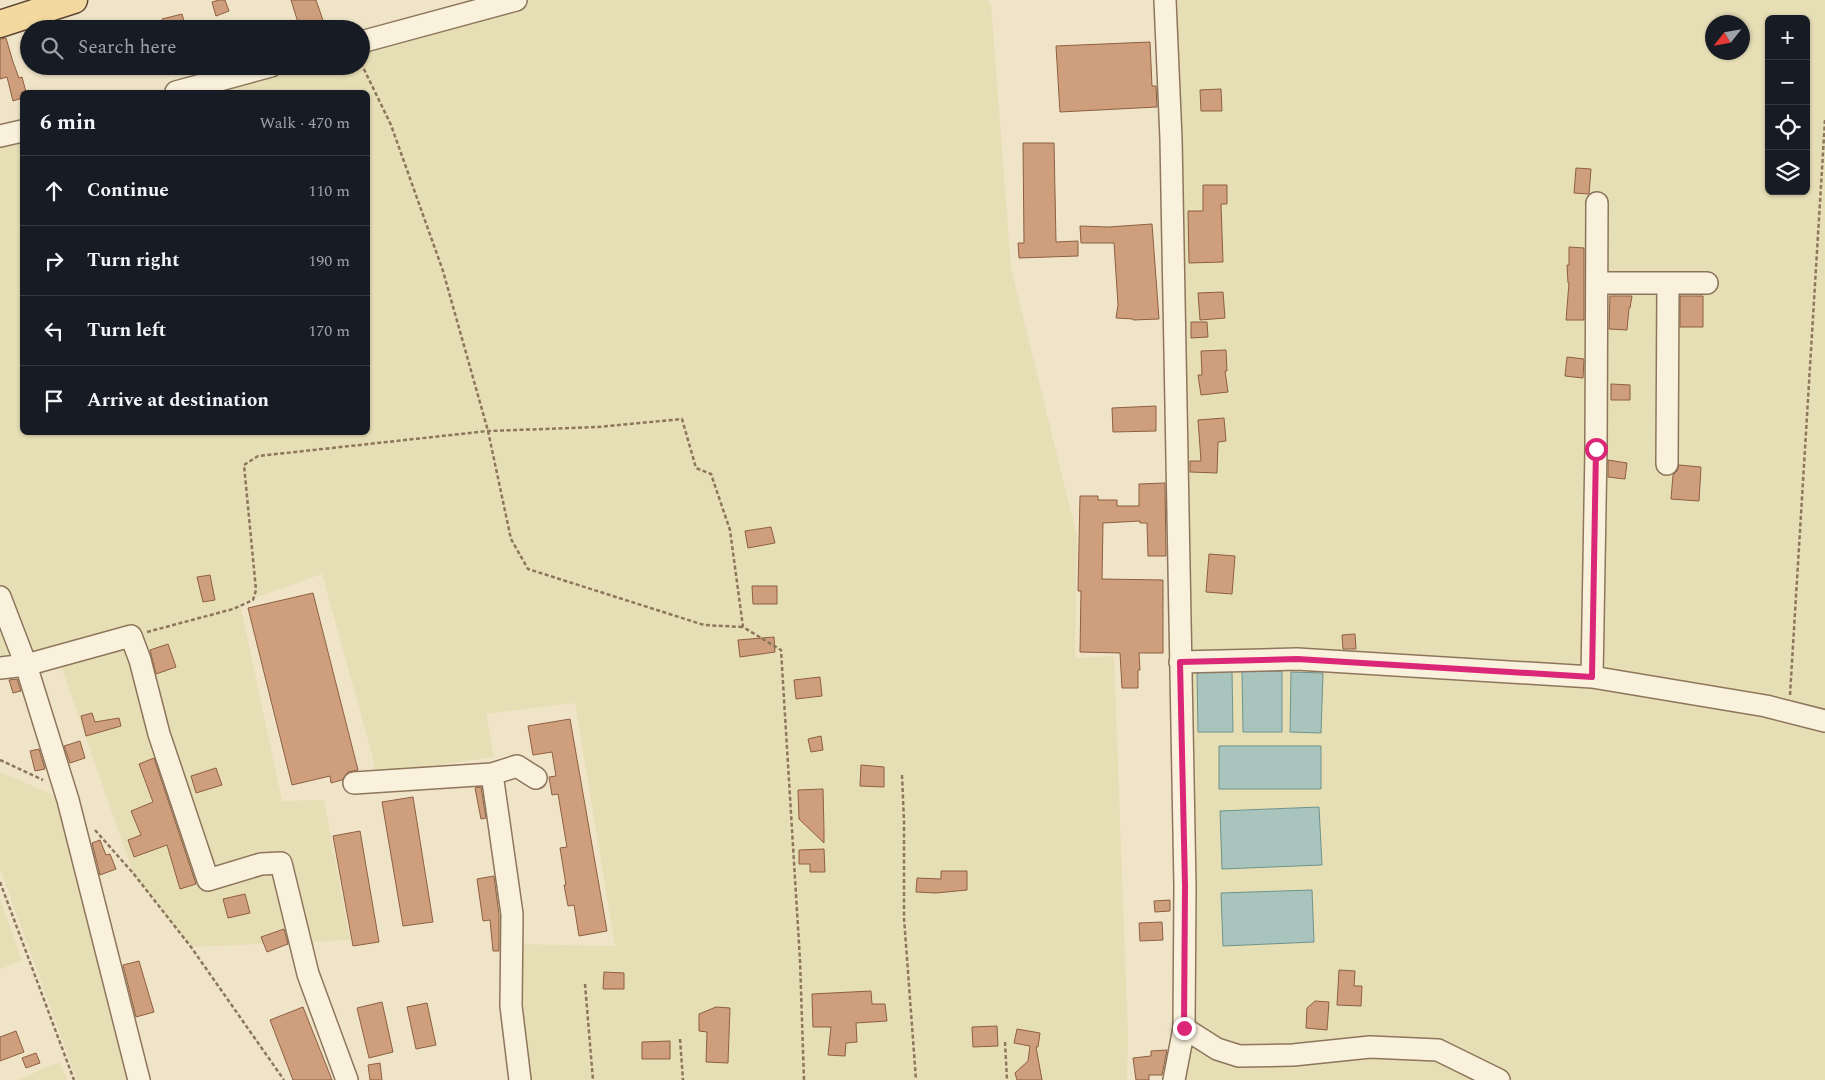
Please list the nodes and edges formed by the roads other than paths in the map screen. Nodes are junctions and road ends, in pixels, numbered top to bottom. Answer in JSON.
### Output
{"nodes":[{"id":1,"x":74,"y":0,"type":"edge"},
{"id":2,"x":516,"y":0,"type":"edge"},
{"id":3,"x":1165,"y":0,"type":"edge"},
{"id":4,"x":0,"y":24,"type":"edge"},
{"id":5,"x":370,"y":40,"type":"edge"},
{"id":6,"x":238,"y":75,"type":"edge"},
{"id":7,"x":183,"y":90,"type":"edge"},
{"id":8,"x":20,"y":132,"type":"edge"},
{"id":9,"x":0,"y":136,"type":"edge"},
{"id":10,"x":1597,"y":203,"type":"dead end"},
{"id":11,"x":1598,"y":283,"type":"junction"},
{"id":12,"x":1668,"y":283,"type":"junction"},
{"id":13,"x":1707,"y":283,"type":"dead end"},
{"id":14,"x":1667,"y":464,"type":"dead end"},
{"id":15,"x":0,"y":597,"type":"edge"},
{"id":16,"x":1180,"y":662,"type":"junction"},
{"id":17,"x":26,"y":665,"type":"junction"},
{"id":18,"x":0,"y":668,"type":"edge"},
{"id":19,"x":1592,"y":677,"type":"junction"},
{"id":20,"x":1825,"y":721,"type":"edge"},
{"id":21,"x":492,"y":774,"type":"junction"},
{"id":22,"x":536,"y":778,"type":"dead end"},
{"id":23,"x":354,"y":783,"type":"dead end"},
{"id":24,"x":1184,"y":1028,"type":"junction"},
{"id":25,"x":139,"y":1080,"type":"edge"},
{"id":26,"x":347,"y":1080,"type":"edge"},
{"id":27,"x":520,"y":1080,"type":"edge"},
{"id":28,"x":1174,"y":1080,"type":"edge"},
{"id":29,"x":1499,"y":1080,"type":"edge"}],
"edges":[{"from":1,"to":4,"type":"main road"},
{"from":2,"to":5,"type":"street"},
{"from":3,"to":16,"type":"street"},
{"from":6,"to":7,"type":"street"},
{"from":8,"to":9,"type":"street"},
{"from":10,"to":11,"type":"street"},
{"from":11,"to":12,"type":"street"},
{"from":11,"to":19,"type":"street"},
{"from":12,"to":13,"type":"street"},
{"from":12,"to":14,"type":"street"},
{"from":15,"to":17,"type":"street"},
{"from":16,"to":19,"type":"street"},
{"from":16,"to":24,"type":"street"},
{"from":17,"to":18,"type":"street"},
{"from":17,"to":25,"type":"street"},
{"from":17,"to":26,"type":"street"},
{"from":19,"to":20,"type":"street"},
{"from":21,"to":22,"type":"street"},
{"from":21,"to":23,"type":"street"},
{"from":21,"to":27,"type":"street"},
{"from":24,"to":28,"type":"street"},
{"from":24,"to":29,"type":"street"}]}
